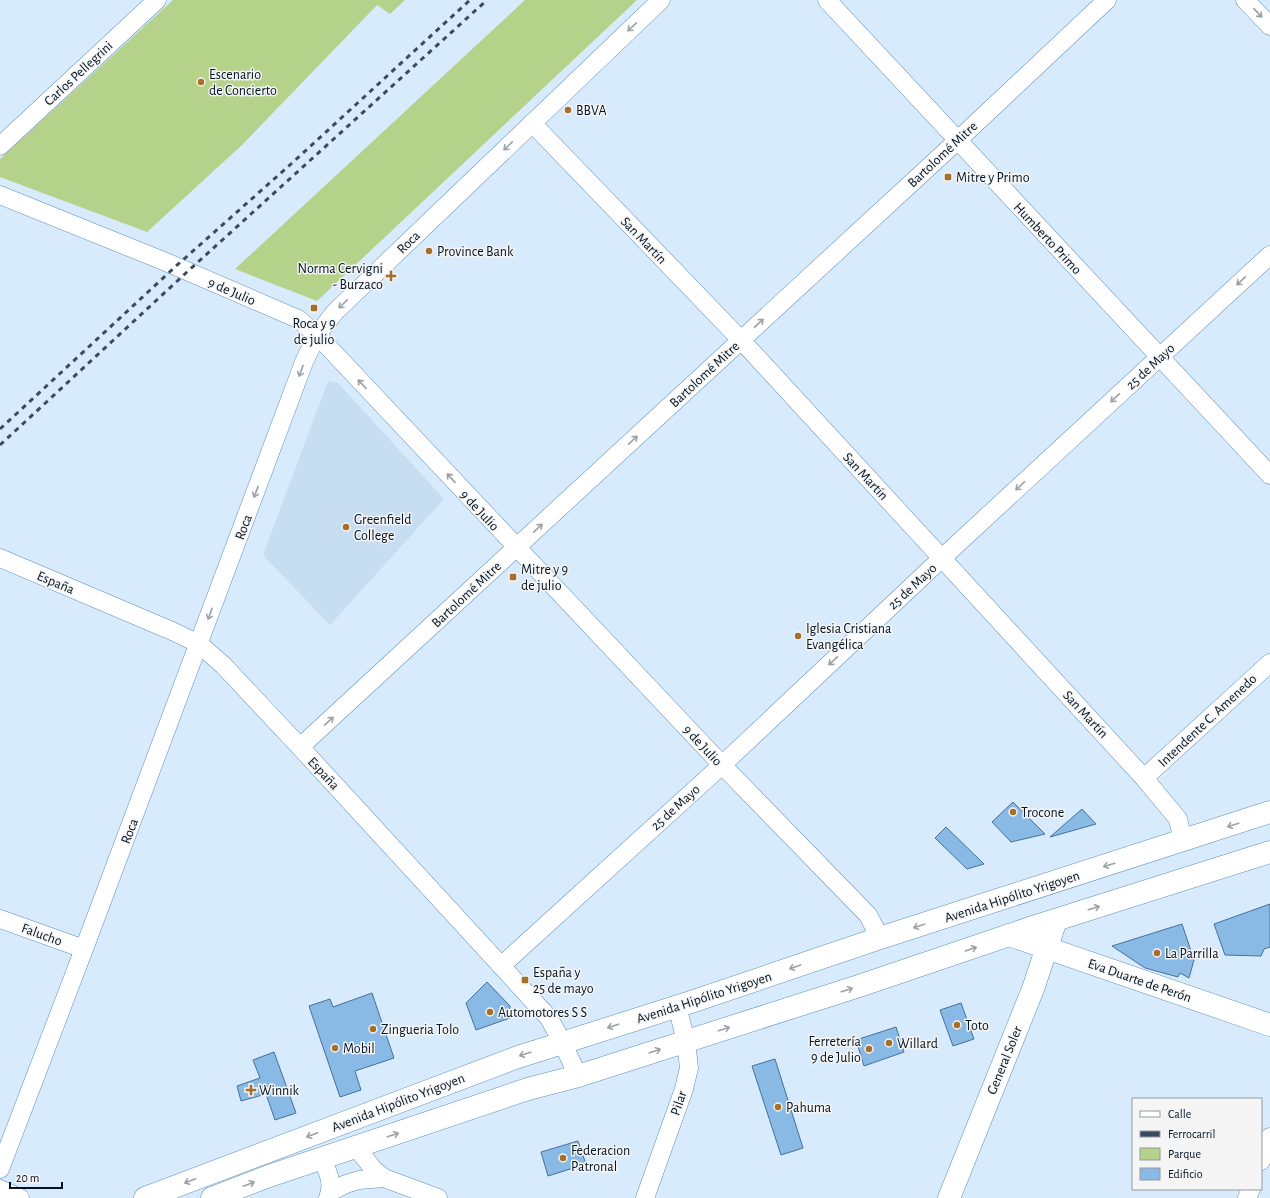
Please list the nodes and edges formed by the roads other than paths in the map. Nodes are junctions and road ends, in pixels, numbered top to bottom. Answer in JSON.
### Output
{"nodes":[{"id":1,"x":157,"y":0,"type":"edge"},
{"id":2,"x":661,"y":0,"type":"edge"},
{"id":3,"x":827,"y":0,"type":"edge"},
{"id":4,"x":1107,"y":0,"type":"edge"},
{"id":5,"x":1245,"y":0,"type":"edge"},
{"id":6,"x":1270,"y":26,"type":"edge"},
{"id":7,"x":532,"y":123,"type":"junction"},
{"id":8,"x":958,"y":140,"type":"junction"},
{"id":9,"x":0,"y":146,"type":"edge"},
{"id":10,"x":0,"y":195,"type":"edge"},
{"id":11,"x":1270,"y":255,"type":"edge"},
{"id":12,"x":317,"y":335,"type":"junction"},
{"id":13,"x":741,"y":340,"type":"junction"},
{"id":14,"x":1159,"y":357,"type":"junction"},
{"id":15,"x":1270,"y":476,"type":"edge"},
{"id":16,"x":516,"y":548,"type":"junction"},
{"id":17,"x":0,"y":558,"type":"edge"},
{"id":18,"x":942,"y":558,"type":"junction"},
{"id":19,"x":199,"y":644,"type":"junction"},
{"id":20,"x":1270,"y":663,"type":"edge"},
{"id":21,"x":300,"y":747,"type":"junction"},
{"id":22,"x":722,"y":765,"type":"junction"},
{"id":23,"x":1144,"y":778,"type":"junction"},
{"id":24,"x":1270,"y":812,"type":"edge"},
{"id":25,"x":1183,"y":841,"type":"junction"},
{"id":26,"x":1270,"y":852,"type":"edge"},
{"id":27,"x":0,"y":919,"type":"edge"},
{"id":28,"x":1056,"y":920,"type":"junction"},
{"id":29,"x":1009,"y":935,"type":"junction"},
{"id":30,"x":880,"y":938,"type":"junction"},
{"id":31,"x":1046,"y":948,"type":"junction"},
{"id":32,"x":84,"y":949,"type":"junction"},
{"id":33,"x":501,"y":966,"type":"junction"},
{"id":34,"x":677,"y":1006,"type":"junction"},
{"id":35,"x":1270,"y":1025,"type":"edge"},
{"id":36,"x":686,"y":1041,"type":"junction"},
{"id":37,"x":562,"y":1042,"type":"junction"},
{"id":38,"x":578,"y":1076,"type":"junction"},
{"id":39,"x":1270,"y":1137,"type":"edge"},
{"id":40,"x":356,"y":1147,"type":"junction"},
{"id":41,"x":1262,"y":1158,"type":"edge"},
{"id":42,"x":322,"y":1159,"type":"junction"},
{"id":43,"x":0,"y":1169,"type":"edge"},
{"id":44,"x":384,"y":1178,"type":"junction"},
{"id":45,"x":0,"y":1188,"type":"edge"},
{"id":46,"x":329,"y":1195,"type":"edge"},
{"id":47,"x":20,"y":1198,"type":"edge"},
{"id":48,"x":144,"y":1198,"type":"edge"},
{"id":49,"x":212,"y":1198,"type":"edge"},
{"id":50,"x":438,"y":1198,"type":"edge"},
{"id":51,"x":645,"y":1198,"type":"edge"},
{"id":52,"x":949,"y":1198,"type":"edge"}],
"edges":[{"from":1,"to":9,"type":"street","name":"Carlos Pellegrini"},
{"from":2,"to":7,"type":"street","name":"Roca","one_way":true},
{"from":3,"to":8,"type":"street","name":"Humberto Primo"},
{"from":4,"to":8,"type":"street","name":"Bartolomé Mitre"},
{"from":5,"to":6,"type":"street","one_way":true},
{"from":7,"to":12,"type":"street","name":"Roca","one_way":true},
{"from":7,"to":13,"type":"street","name":"San Martín"},
{"from":13,"to":8,"type":"street","name":"Bartolomé Mitre","one_way":true},
{"from":8,"to":14,"type":"street","name":"Humberto Primo"},
{"from":10,"to":12,"type":"street","name":"9 de Julio"},
{"from":11,"to":14,"type":"street","name":"25 de Mayo","one_way":true},
{"from":16,"to":12,"type":"street","name":"9 de Julio","one_way":true},
{"from":12,"to":19,"type":"street","name":"Roca","one_way":true},
{"from":16,"to":13,"type":"street","name":"Bartolomé Mitre","one_way":true},
{"from":13,"to":18,"type":"street","name":"San Martín"},
{"from":14,"to":15,"type":"street","name":"Humberto Primo"},
{"from":14,"to":18,"type":"street","name":"25 de Mayo","one_way":true},
{"from":21,"to":16,"type":"street","name":"Bartolomé Mitre","one_way":true},
{"from":16,"to":22,"type":"street","name":"9 de Julio"},
{"from":17,"to":19,"type":"street","name":"España"},
{"from":18,"to":22,"type":"street","name":"25 de Mayo","one_way":true},
{"from":18,"to":23,"type":"street","name":"San Martín"},
{"from":19,"to":21,"type":"street","name":"España"},
{"from":19,"to":32,"type":"street","name":"Roca"},
{"from":20,"to":23,"type":"street","name":"Intendente C. Amenedo"},
{"from":21,"to":33,"type":"street","name":"España"},
{"from":22,"to":30,"type":"street","name":"9 de Julio"},
{"from":22,"to":33,"type":"street","name":"25 de Mayo"},
{"from":23,"to":25,"type":"street","name":"San Martín"},
{"from":24,"to":25,"type":"main road","name":"Avenida Hipólito Yrigoyen","one_way":true},
{"from":25,"to":30,"type":"main road","name":"Avenida Hipólito Yrigoyen","one_way":true},
{"from":28,"to":26,"type":"main road","name":"Avenida Hipólito Yrigoyen","one_way":true},
{"from":27,"to":32,"type":"street","name":"Falucho"},
{"from":28,"to":29,"type":"main road","name":"Avenida Hipólito Yrigoyen"},
{"from":28,"to":31,"type":"main road","name":"General Soler"},
{"from":29,"to":31,"type":"main road","name":"Eva Duarte de Perón"},
{"from":36,"to":29,"type":"main road","name":"Avenida Hipólito Yrigoyen","one_way":true},
{"from":30,"to":34,"type":"main road","name":"Avenida Hipólito Yrigoyen","one_way":true},
{"from":31,"to":35,"type":"main road","name":"Eva Duarte de Perón"},
{"from":31,"to":52,"type":"main road","name":"General Soler"},
{"from":32,"to":43,"type":"street","name":"Roca"},
{"from":33,"to":37,"type":"street","name":"España"},
{"from":34,"to":36,"type":"street","name":"Pilar"},
{"from":34,"to":37,"type":"main road","name":"Avenida Hipólito Yrigoyen","one_way":true},
{"from":38,"to":36,"type":"main road","name":"Avenida Hipólito Yrigoyen","one_way":true},
{"from":36,"to":51,"type":"street","name":"Pilar"},
{"from":37,"to":38,"type":"street","name":"España"},
{"from":37,"to":48,"type":"main road","name":"Avenida Hipólito Yrigoyen","one_way":true},
{"from":40,"to":38,"type":"main road","name":"Avenida Hipólito Yrigoyen","one_way":true},
{"from":39,"to":41,"type":"street"},
{"from":40,"to":42,"type":"main road","name":"Avenida Hipólito Yrigoyen"},
{"from":40,"to":44,"type":"street"},
{"from":42,"to":46,"type":"street"},
{"from":49,"to":42,"type":"main road","name":"Avenida Hipólito Yrigoyen","one_way":true},
{"from":44,"to":46,"type":"street"},
{"from":44,"to":50,"type":"street"},
{"from":45,"to":47,"type":"street"}]}
